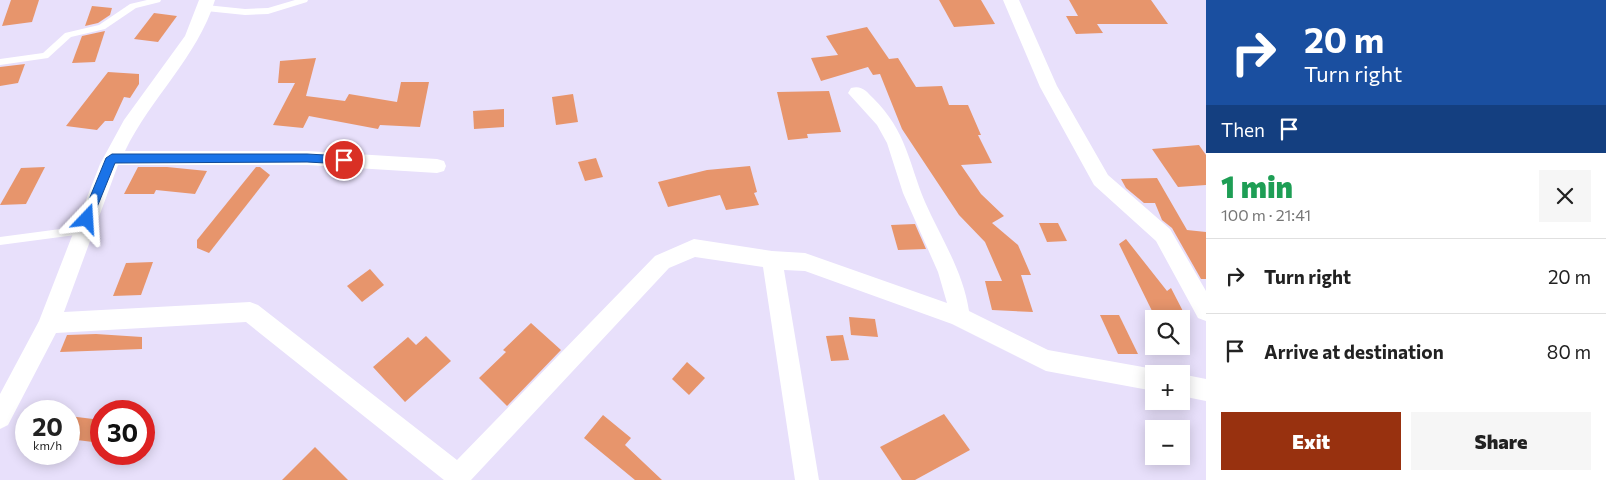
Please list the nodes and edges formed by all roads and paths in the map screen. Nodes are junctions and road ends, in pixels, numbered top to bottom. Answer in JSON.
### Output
{"nodes":[{"id":1,"x":156,"y":0,"type":"edge"},
{"id":2,"x":304,"y":0,"type":"edge"},
{"id":3,"x":1011,"y":0,"type":"edge"},
{"id":4,"x":206,"y":4,"type":"edge"},
{"id":5,"x":0,"y":62,"type":"edge"},
{"id":6,"x":857,"y":94,"type":"dead end"},
{"id":7,"x":112,"y":158,"type":"junction"},
{"id":8,"x":437,"y":166,"type":"dead end"},
{"id":9,"x":83,"y":230,"type":"junction"},
{"id":10,"x":0,"y":241,"type":"edge"},
{"id":11,"x":772,"y":260,"type":"junction"},
{"id":12,"x":1206,"y":311,"type":"edge"},
{"id":13,"x":959,"y":316,"type":"junction"},
{"id":14,"x":49,"y":323,"type":"junction"},
{"id":15,"x":1145,"y":378,"type":"edge"},
{"id":16,"x":1190,"y":387,"type":"edge"},
{"id":17,"x":1206,"y":390,"type":"edge"},
{"id":18,"x":0,"y":417,"type":"edge"},
{"id":19,"x":457,"y":478,"type":"edge"},
{"id":20,"x":807,"y":480,"type":"edge"}],
"edges":[{"from":1,"to":5,"type":"lane"},
{"from":2,"to":4,"type":"lane"},
{"from":3,"to":12,"type":"street"},
{"from":4,"to":7,"type":"street"},
{"from":6,"to":13,"type":"street"},
{"from":7,"to":8,"type":"street"},
{"from":7,"to":9,"type":"street"},
{"from":9,"to":10,"type":"lane"},
{"from":9,"to":14,"type":"street"},
{"from":11,"to":13,"type":"street"},
{"from":11,"to":19,"type":"street"},
{"from":11,"to":20,"type":"street"},
{"from":13,"to":15,"type":"street"},
{"from":14,"to":18,"type":"street"},
{"from":14,"to":19,"type":"street"},
{"from":16,"to":17,"type":"street"}]}
